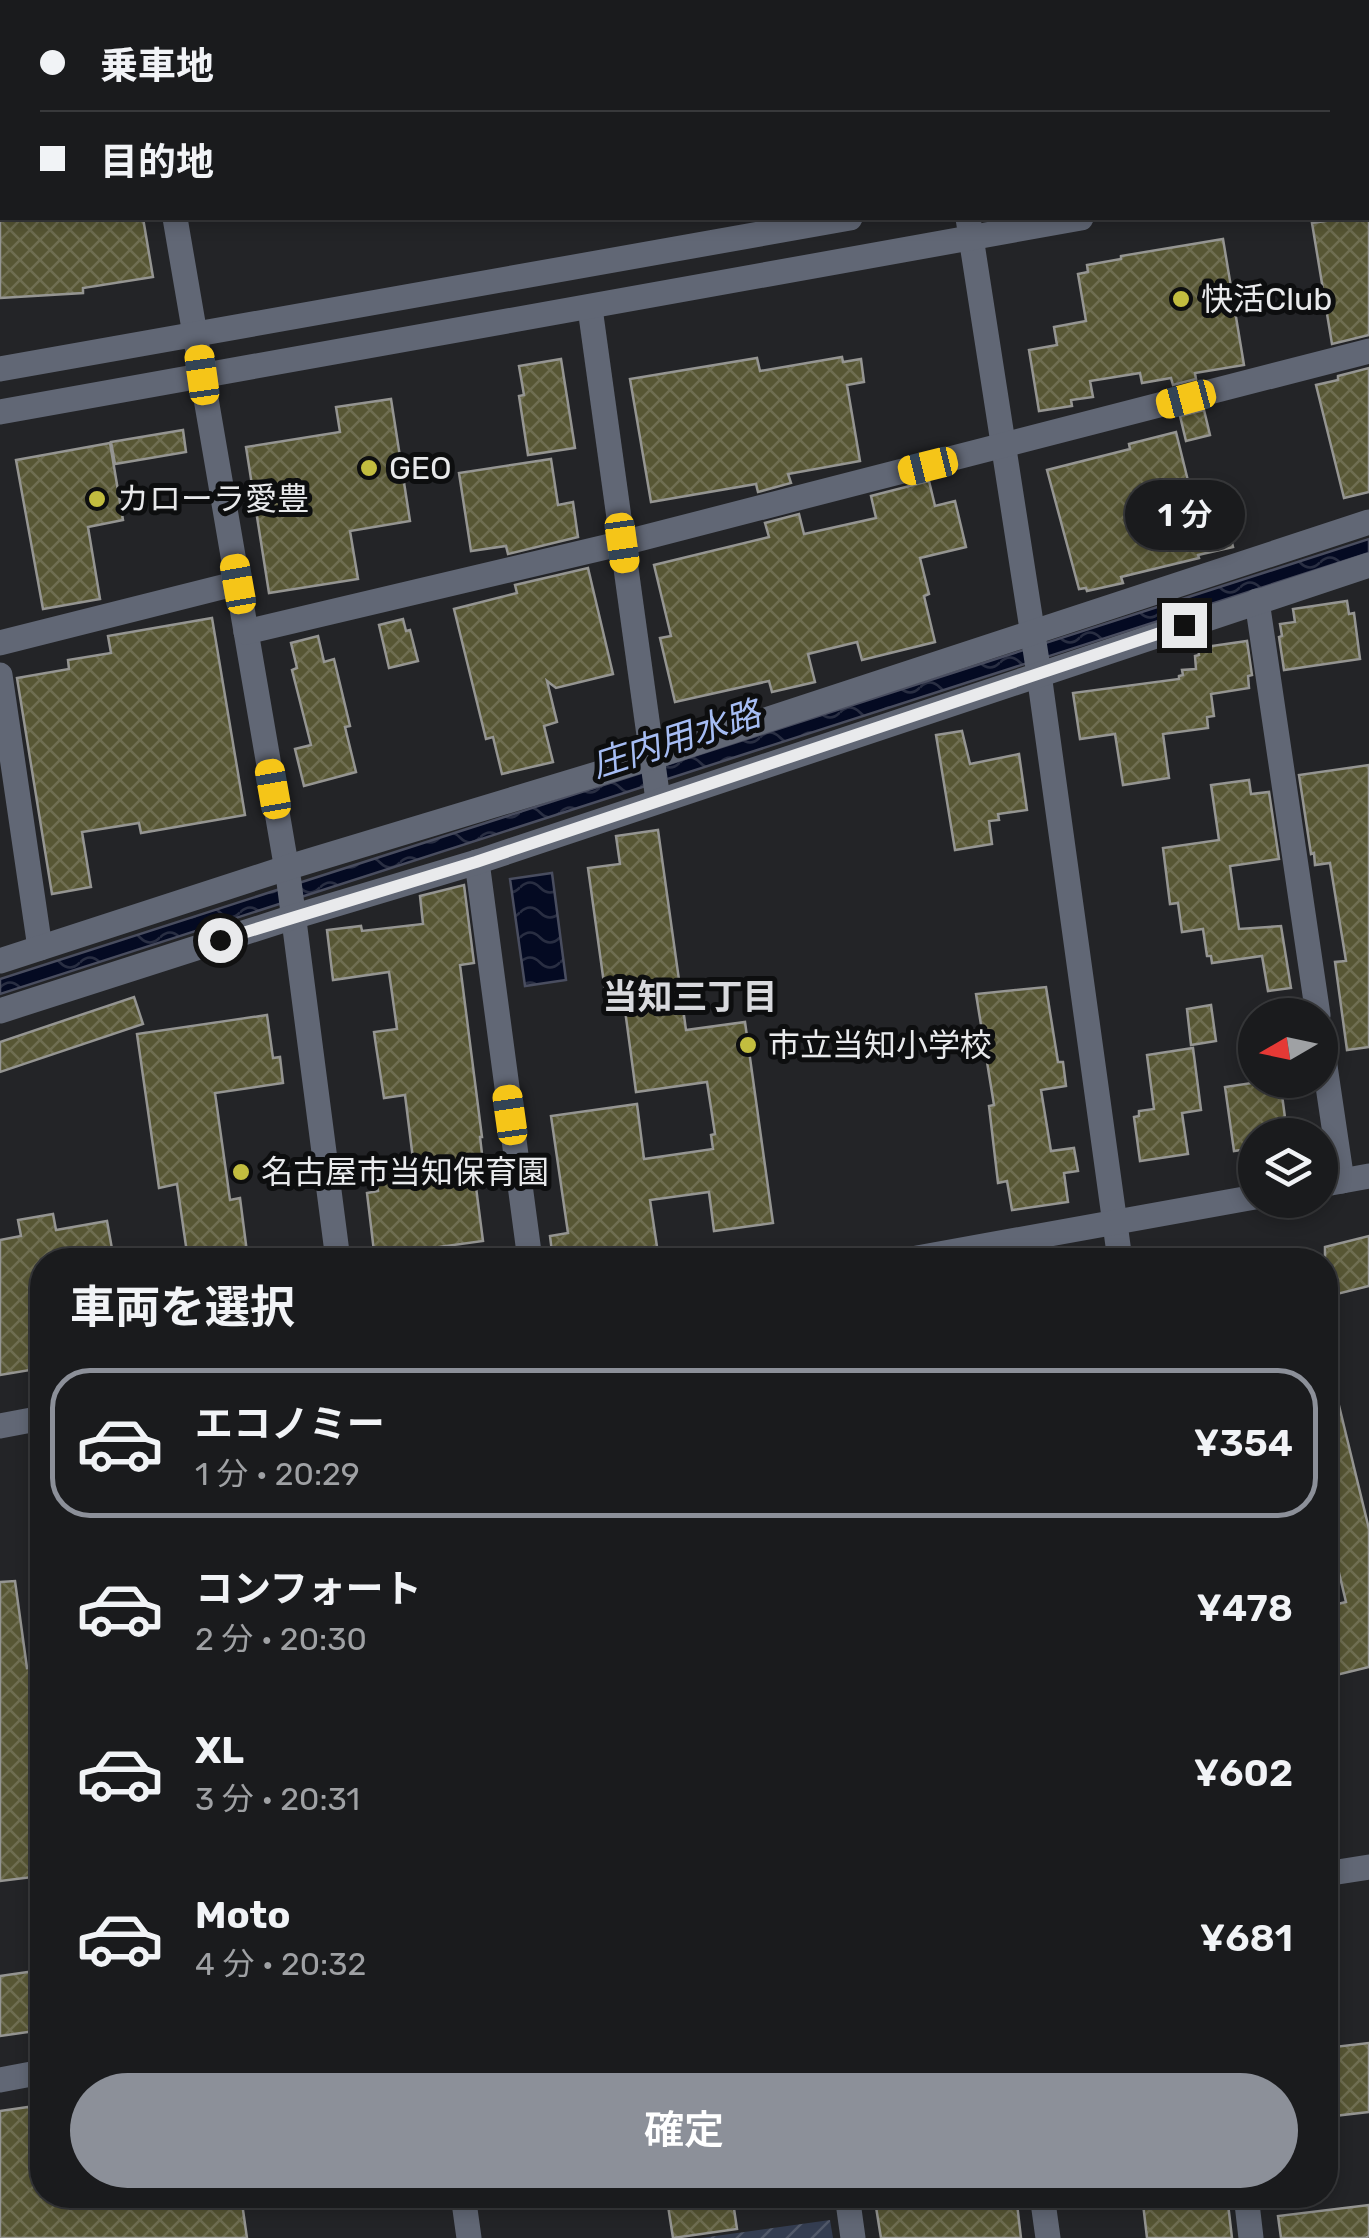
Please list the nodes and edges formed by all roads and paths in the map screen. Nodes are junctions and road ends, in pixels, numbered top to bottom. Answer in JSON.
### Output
{"nodes":[{"id":1,"x":175,"y":220,"type":"edge"},
{"id":2,"x":839,"y":220,"type":"edge"},
{"id":3,"x":1059,"y":220,"type":"edge"},
{"id":4,"x":970,"y":228,"type":"edge"},
{"id":5,"x":590,"y":308,"type":"junction"},
{"id":6,"x":196,"y":334,"type":"junction"},
{"id":7,"x":1369,"y":351,"type":"edge"},
{"id":8,"x":0,"y":370,"type":"edge"},
{"id":9,"x":202,"y":375,"type":"junction"},
{"id":10,"x":0,"y":412,"type":"edge"},
{"id":11,"x":1004,"y":446,"type":"junction"},
{"id":12,"x":1369,"y":522,"type":"edge"},
{"id":13,"x":622,"y":543,"type":"junction"},
{"id":14,"x":1369,"y":565,"type":"edge"},
{"id":15,"x":238,"y":584,"type":"junction"},
{"id":16,"x":1257,"y":601,"type":"junction"},
{"id":17,"x":246,"y":632,"type":"junction"},
{"id":18,"x":0,"y":643,"type":"edge"},
{"id":19,"x":1036,"y":653,"type":"junction"},
{"id":20,"x":0,"y":675,"type":"edge"},
{"id":21,"x":655,"y":778,"type":"junction"},
{"id":22,"x":476,"y":862,"type":"junction"},
{"id":23,"x":290,"y":892,"type":"junction"},
{"id":24,"x":40,"y":948,"type":"junction"},
{"id":25,"x":0,"y":961,"type":"edge"},
{"id":26,"x":1315,"y":998,"type":"edge"},
{"id":27,"x":0,"y":1011,"type":"edge"},
{"id":28,"x":1369,"y":1176,"type":"edge"},
{"id":29,"x":1338,"y":1182,"type":"edge"},
{"id":30,"x":1238,"y":1200,"type":"edge"},
{"id":31,"x":1114,"y":1222,"type":"junction"},
{"id":32,"x":336,"y":1248,"type":"edge"},
{"id":33,"x":528,"y":1248,"type":"edge"},
{"id":34,"x":974,"y":1248,"type":"edge"},
{"id":35,"x":1118,"y":1248,"type":"edge"},
{"id":36,"x":30,"y":1420,"type":"edge"},
{"id":37,"x":0,"y":1426,"type":"edge"},
{"id":38,"x":1369,"y":1868,"type":"edge"},
{"id":39,"x":1338,"y":1872,"type":"edge"},
{"id":40,"x":30,"y":2074,"type":"edge"},
{"id":41,"x":0,"y":2080,"type":"edge"},
{"id":42,"x":465,"y":2208,"type":"edge"},
{"id":43,"x":849,"y":2208,"type":"edge"},
{"id":44,"x":1044,"y":2208,"type":"edge"},
{"id":45,"x":1248,"y":2208,"type":"edge"},
{"id":46,"x":469,"y":2238,"type":"edge"},
{"id":47,"x":853,"y":2238,"type":"edge"},
{"id":48,"x":1048,"y":2238,"type":"edge"},
{"id":49,"x":1251,"y":2238,"type":"edge"}],
"edges":[{"from":1,"to":6,"type":"street"},
{"from":2,"to":6,"type":"street"},
{"from":3,"to":4,"type":"street"},
{"from":4,"to":5,"type":"street"},
{"from":4,"to":11,"type":"street"},
{"from":5,"to":9,"type":"street"},
{"from":5,"to":13,"type":"street"},
{"from":6,"to":8,"type":"street"},
{"from":6,"to":9,"type":"street"},
{"from":7,"to":11,"type":"street"},
{"from":9,"to":10,"type":"street"},
{"from":9,"to":15,"type":"street"},
{"from":11,"to":13,"type":"street"},
{"from":11,"to":19,"type":"street"},
{"from":12,"to":19,"type":"street"},
{"from":13,"to":17,"type":"street"},
{"from":13,"to":21,"type":"street"},
{"from":14,"to":16,"type":"street"},
{"from":15,"to":17,"type":"street"},
{"from":15,"to":18,"type":"street"},
{"from":16,"to":19,"type":"street"},
{"from":16,"to":26,"type":"street"},
{"from":17,"to":23,"type":"street"},
{"from":19,"to":21,"type":"street"},
{"from":19,"to":21,"type":"street"},
{"from":19,"to":31,"type":"street"},
{"from":20,"to":24,"type":"street"},
{"from":21,"to":22,"type":"street"},
{"from":21,"to":23,"type":"street"},
{"from":22,"to":23,"type":"street"},
{"from":22,"to":33,"type":"street"},
{"from":23,"to":24,"type":"street"},
{"from":23,"to":27,"type":"street"},
{"from":23,"to":32,"type":"street"},
{"from":24,"to":25,"type":"street"},
{"from":28,"to":29,"type":"street"},
{"from":30,"to":31,"type":"street"},
{"from":31,"to":34,"type":"street"},
{"from":31,"to":35,"type":"street"},
{"from":36,"to":37,"type":"street"},
{"from":38,"to":39,"type":"street"},
{"from":40,"to":41,"type":"street"},
{"from":42,"to":46,"type":"street"},
{"from":43,"to":47,"type":"street"},
{"from":44,"to":48,"type":"street"},
{"from":45,"to":49,"type":"street"}]}
